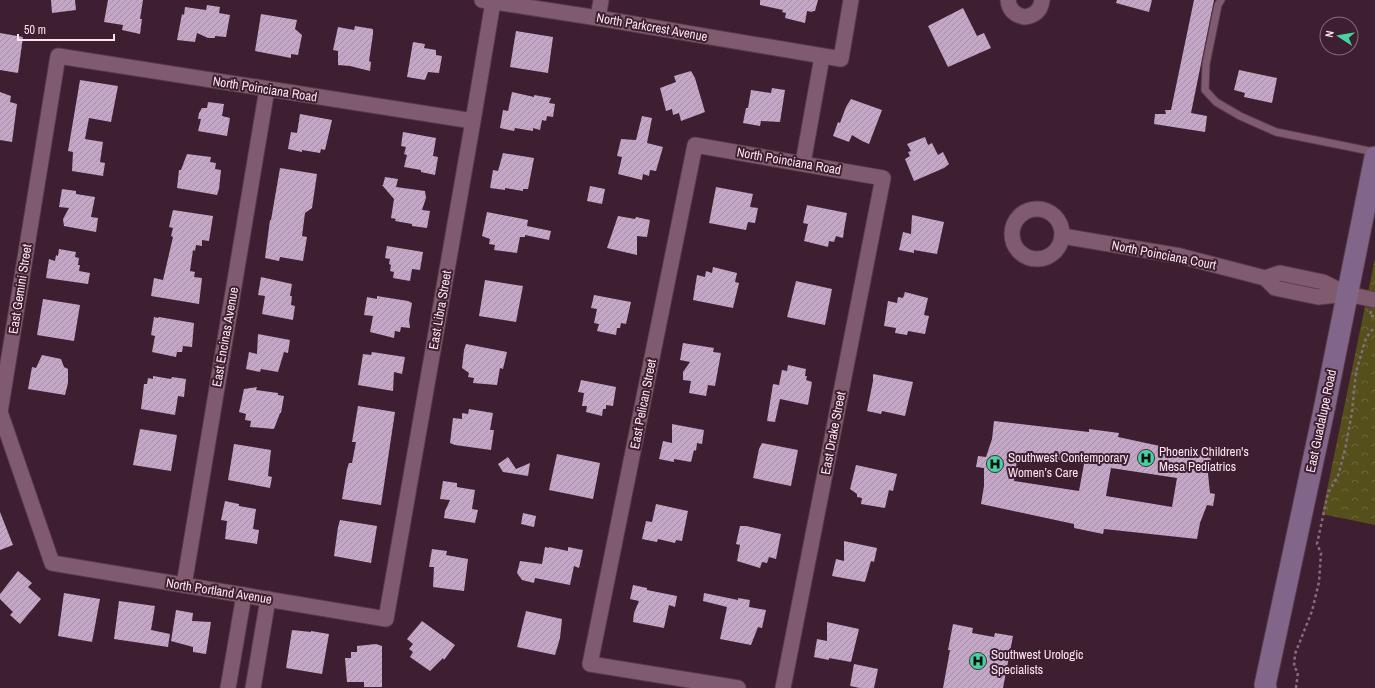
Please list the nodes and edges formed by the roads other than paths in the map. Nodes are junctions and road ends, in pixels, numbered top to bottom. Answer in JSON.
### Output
{"nodes":[{"id":1,"x":601,"y":0,"type":"edge"},
{"id":2,"x":851,"y":0,"type":"edge"},
{"id":3,"x":1008,"y":0,"type":"edge"},
{"id":4,"x":1042,"y":0,"type":"edge"},
{"id":5,"x":1221,"y":0,"type":"edge"},
{"id":6,"x":487,"y":1,"type":"edge"},
{"id":7,"x":598,"y":18,"type":"junction"},
{"id":8,"x":58,"y":56,"type":"joint"},
{"id":9,"x":822,"y":57,"type":"junction"},
{"id":10,"x":267,"y":89,"type":"junction"},
{"id":11,"x":473,"y":121,"type":"junction"},
{"id":12,"x":695,"y":145,"type":"joint"},
{"id":13,"x":1375,"y":152,"type":"edge"},
{"id":14,"x":1375,"y":157,"type":"edge"},
{"id":15,"x":803,"y":163,"type":"junction"},
{"id":16,"x":883,"y":178,"type":"joint"},
{"id":17,"x":1062,"y":236,"type":"dead end"},
{"id":18,"x":1347,"y":294,"type":"junction"},
{"id":19,"x":1375,"y":300,"type":"edge"},
{"id":20,"x":52,"y":563,"type":"joint"},
{"id":21,"x":184,"y":585,"type":"junction"},
{"id":22,"x":244,"y":595,"type":"junction"},
{"id":23,"x":268,"y":599,"type":"junction"},
{"id":24,"x":386,"y":619,"type":"joint"},
{"id":25,"x":700,"y":685,"type":"edge"},
{"id":26,"x":717,"y":686,"type":"edge"},
{"id":27,"x":1264,"y":687,"type":"edge"},
{"id":28,"x":228,"y":688,"type":"edge"},
{"id":29,"x":253,"y":688,"type":"edge"},
{"id":30,"x":738,"y":688,"type":"edge"},
{"id":31,"x":783,"y":688,"type":"edge"}],
"edges":[{"from":1,"to":7,"type":"street"},
{"from":2,"to":9,"type":"street","name":"North Parkcrest Avenue"},
{"from":3,"to":4,"type":"street"},
{"from":5,"to":13,"type":"lane"},
{"from":6,"to":7,"type":"street","name":"North Parkcrest Avenue"},
{"from":6,"to":11,"type":"street","name":"East Libra Street"},
{"from":7,"to":9,"type":"street","name":"North Parkcrest Avenue"},
{"from":8,"to":10,"type":"street","name":"North Poinciana Road"},
{"from":8,"to":20,"type":"street","name":"East Gemini Street"},
{"from":9,"to":15,"type":"street"},
{"from":10,"to":11,"type":"street","name":"North Poinciana Road"},
{"from":10,"to":21,"type":"street","name":"East Encinas Avenue"},
{"from":11,"to":24,"type":"street","name":"East Libra Street"},
{"from":12,"to":15,"type":"street","name":"North Poinciana Road"},
{"from":12,"to":25,"type":"street","name":"East Pelican Street"},
{"from":14,"to":18,"type":"main road","name":"East Guadalupe Road"},
{"from":15,"to":16,"type":"street","name":"North Poinciana Road"},
{"from":16,"to":31,"type":"street","name":"East Drake Street"},
{"from":17,"to":18,"type":"street","name":"North Poinciana Court"},
{"from":18,"to":19,"type":"street","name":"North Poinciana Court"},
{"from":18,"to":27,"type":"main road","name":"East Guadalupe Road"},
{"from":20,"to":21,"type":"street","name":"North Portland Avenue"},
{"from":21,"to":22,"type":"street","name":"North Portland Avenue"},
{"from":22,"to":23,"type":"street","name":"North Portland Avenue"},
{"from":22,"to":28,"type":"street"},
{"from":23,"to":24,"type":"street","name":"North Portland Avenue"},
{"from":23,"to":29,"type":"street"},
{"from":25,"to":26,"type":"street"},
{"from":26,"to":30,"type":"street"}]}
